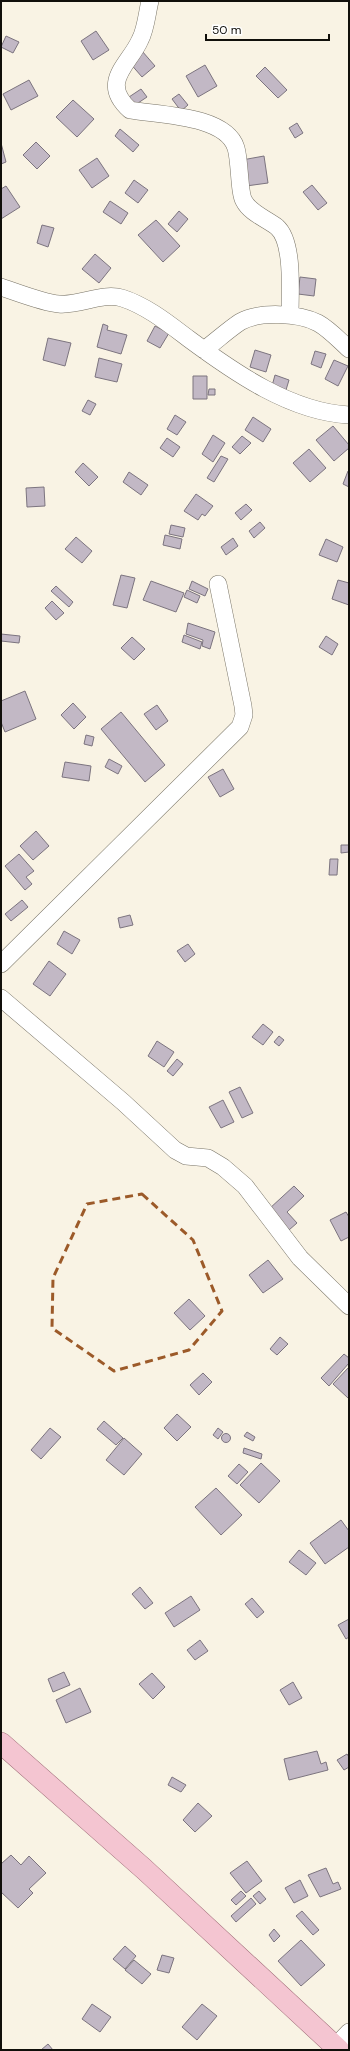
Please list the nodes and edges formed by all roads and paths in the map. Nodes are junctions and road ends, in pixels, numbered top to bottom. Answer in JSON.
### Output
{"nodes":[{"id":1,"x":150,"y":1,"type":"edge"},
{"id":2,"x":1,"y":287,"type":"edge"},
{"id":3,"x":290,"y":315,"type":"junction"},
{"id":4,"x":349,"y":349,"type":"edge"},
{"id":5,"x":204,"y":350,"type":"junction"},
{"id":6,"x":349,"y":415,"type":"edge"},
{"id":7,"x":218,"y":584,"type":"dead end"},
{"id":8,"x":1,"y":964,"type":"edge"},
{"id":9,"x":1,"y":998,"type":"edge"},
{"id":10,"x":349,"y":1306,"type":"edge"},
{"id":11,"x":1,"y":1743,"type":"edge"},
{"id":12,"x":339,"y":2044,"type":"edge"}],
"edges":[{"from":1,"to":3,"type":"street"},
{"from":2,"to":5,"type":"street"},
{"from":3,"to":4,"type":"street"},
{"from":3,"to":5,"type":"street"},
{"from":5,"to":6,"type":"street"},
{"from":7,"to":8,"type":"street"},
{"from":9,"to":10,"type":"street"},
{"from":11,"to":12,"type":"main road"}]}
